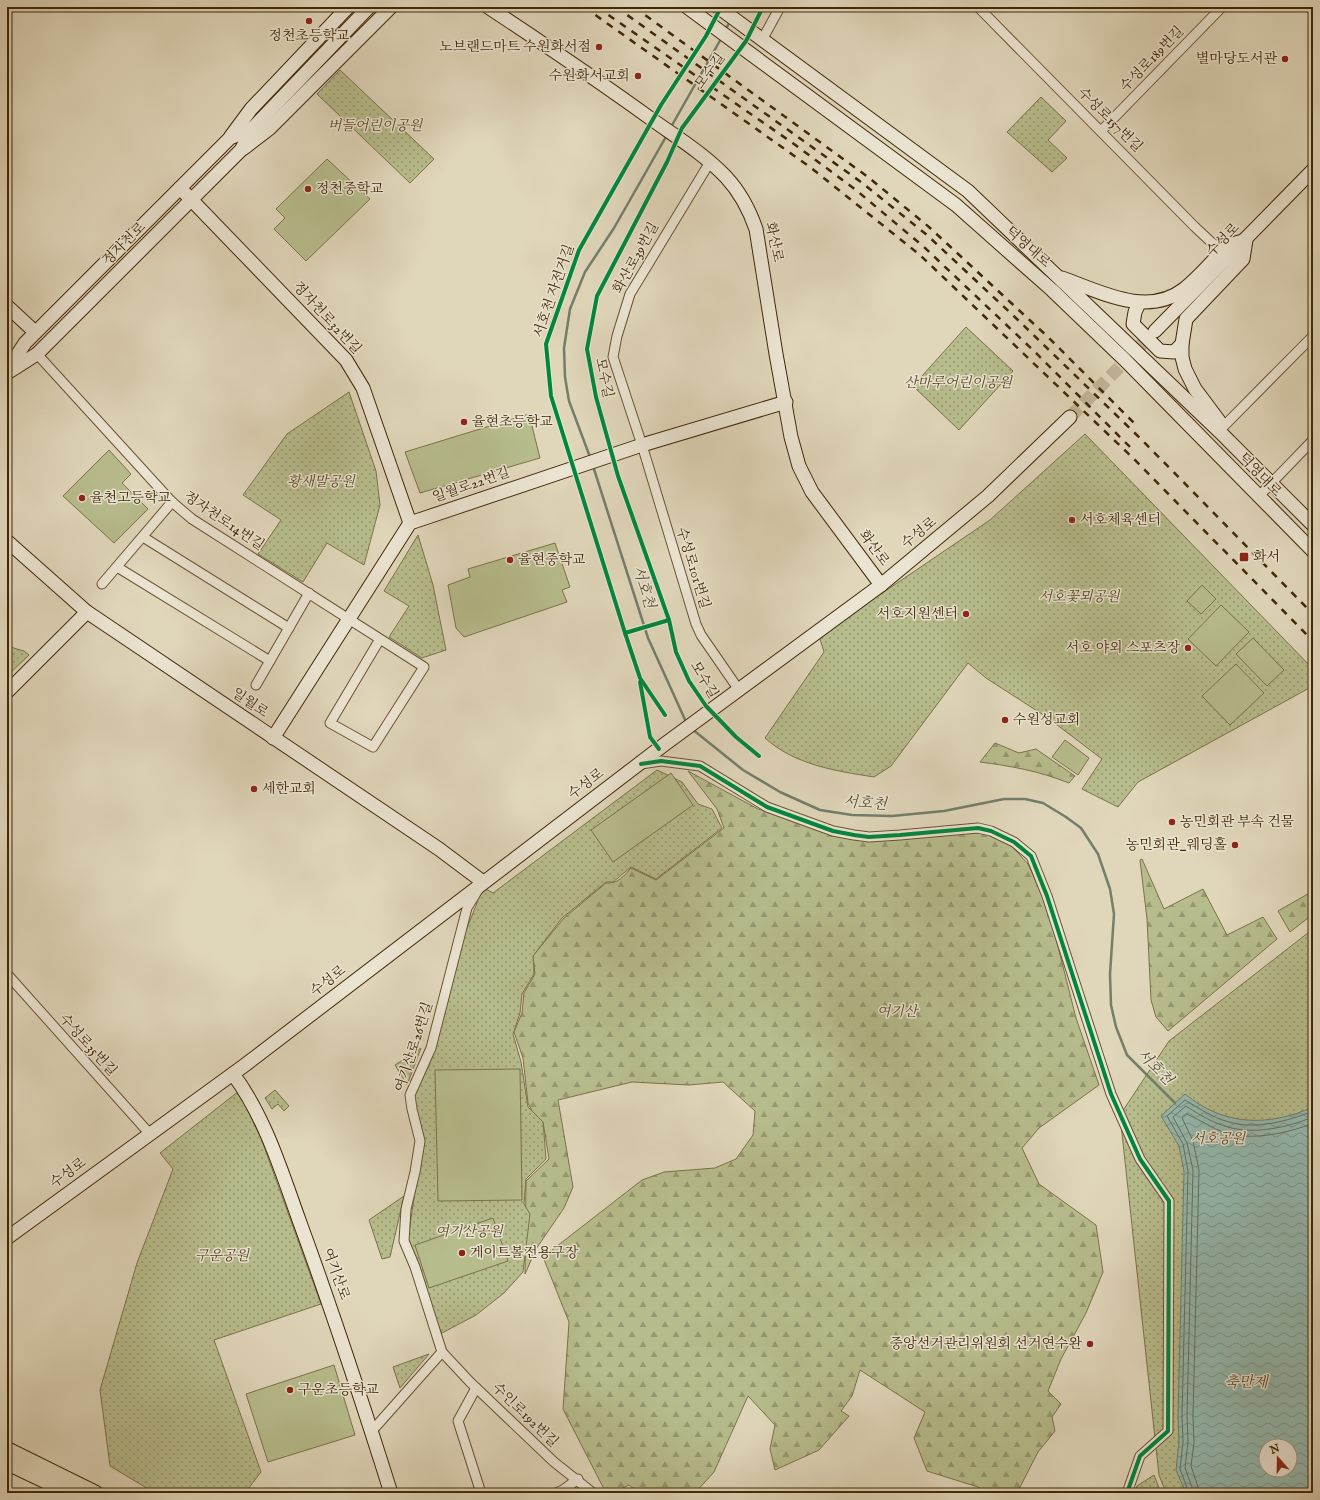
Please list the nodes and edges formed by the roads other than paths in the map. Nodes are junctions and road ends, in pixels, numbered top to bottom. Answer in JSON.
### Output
{"nodes":[{"id":1,"x":348,"y":7,"type":"edge"},
{"id":2,"x":368,"y":7,"type":"edge"},
{"id":3,"x":391,"y":7,"type":"edge"},
{"id":4,"x":488,"y":7,"type":"edge"},
{"id":5,"x":718,"y":7,"type":"edge"},
{"id":6,"x":780,"y":7,"type":"edge"},
{"id":7,"x":978,"y":7,"type":"edge"},
{"id":8,"x":1222,"y":7,"type":"edge"},
{"id":9,"x":691,"y":10,"type":"edge"},
{"id":10,"x":760,"y":39,"type":"junction"},
{"id":11,"x":253,"y":128,"type":"junction"},
{"id":12,"x":1101,"y":131,"type":"junction"},
{"id":13,"x":230,"y":138,"type":"junction"},
{"id":14,"x":241,"y":150,"type":"junction"},
{"id":15,"x":710,"y":162,"type":"junction"},
{"id":16,"x":1313,"y":170,"type":"edge"},
{"id":17,"x":180,"y":188,"type":"junction"},
{"id":18,"x":191,"y":200,"type":"junction"},
{"id":19,"x":1246,"y":240,"type":"junction"},
{"id":20,"x":1223,"y":250,"type":"junction"},
{"id":21,"x":1057,"y":276,"type":"junction"},
{"id":22,"x":1139,"y":303,"type":"junction"},
{"id":23,"x":8,"y":307,"type":"edge"},
{"id":24,"x":1155,"y":331,"type":"tunnel mouth"},
{"id":25,"x":35,"y":332,"type":"junction"},
{"id":26,"x":1313,"y":336,"type":"edge"},
{"id":27,"x":1182,"y":344,"type":"junction"},
{"id":28,"x":37,"y":354,"type":"junction"},
{"id":29,"x":7,"y":372,"type":"edge"},
{"id":30,"x":786,"y":402,"type":"junction"},
{"id":31,"x":1070,"y":417,"type":"tunnel mouth"},
{"id":32,"x":1221,"y":429,"type":"junction"},
{"id":33,"x":1313,"y":440,"type":"edge"},
{"id":34,"x":642,"y":445,"type":"junction"},
{"id":35,"x":1271,"y":483,"type":"junction"},
{"id":36,"x":1258,"y":497,"type":"junction"},
{"id":37,"x":172,"y":502,"type":"junction"},
{"id":38,"x":410,"y":523,"type":"junction"},
{"id":39,"x":1313,"y":525,"type":"edge"},
{"id":40,"x":143,"y":537,"type":"junction"},
{"id":41,"x":7,"y":541,"type":"edge"},
{"id":42,"x":1313,"y":551,"type":"edge"},
{"id":43,"x":117,"y":567,"type":"junction"},
{"id":44,"x":102,"y":584,"type":"dead end"},
{"id":45,"x":881,"y":585,"type":"junction"},
{"id":46,"x":309,"y":593,"type":"junction"},
{"id":47,"x":86,"y":612,"type":"junction"},
{"id":48,"x":349,"y":619,"type":"junction"},
{"id":49,"x":288,"y":628,"type":"junction"},
{"id":50,"x":380,"y":639,"type":"junction"},
{"id":51,"x":270,"y":661,"type":"junction"},
{"id":52,"x":256,"y":685,"type":"dead end"},
{"id":53,"x":739,"y":690,"type":"junction"},
{"id":54,"x":7,"y":692,"type":"edge"},
{"id":55,"x":273,"y":738,"type":"junction"},
{"id":56,"x":641,"y":764,"type":"junction"},
{"id":57,"x":483,"y":882,"type":"junction"},
{"id":58,"x":7,"y":974,"type":"edge"},
{"id":59,"x":11,"y":986,"type":"edge"},
{"id":60,"x":233,"y":1074,"type":"junction"},
{"id":61,"x":148,"y":1134,"type":"junction"},
{"id":62,"x":7,"y":1238,"type":"edge"},
{"id":63,"x":442,"y":1352,"type":"junction"},
{"id":64,"x":476,"y":1388,"type":"junction"},
{"id":65,"x":371,"y":1432,"type":"junction"},
{"id":66,"x":7,"y":1449,"type":"edge"},
{"id":67,"x":7,"y":1463,"type":"edge"},
{"id":68,"x":578,"y":1478,"type":"junction"},
{"id":69,"x":70,"y":1493,"type":"edge"},
{"id":70,"x":96,"y":1493,"type":"edge"},
{"id":71,"x":391,"y":1493,"type":"edge"},
{"id":72,"x":481,"y":1493,"type":"edge"},
{"id":73,"x":556,"y":1493,"type":"edge"},
{"id":74,"x":593,"y":1493,"type":"edge"},
{"id":75,"x":1127,"y":1493,"type":"edge"}],
"edges":[{"from":1,"to":13,"type":"street"},
{"from":2,"to":11,"type":"street","name":"정자천로"},
{"from":3,"to":14,"type":"street"},
{"from":4,"to":15,"type":"street","name":"화산로"},
{"from":5,"to":10,"type":"street","name":"덕영대로"},
{"from":6,"to":10,"type":"street"},
{"from":7,"to":12,"type":"street","name":"수성로157번길"},
{"from":8,"to":12,"type":"street","name":"수성로189번길"},
{"from":9,"to":36,"type":"street","name":"덕영대로"},
{"from":10,"to":21,"type":"street","name":"덕영대로"},
{"from":11,"to":13,"type":"street","name":"정자천로"},
{"from":11,"to":14,"type":"street","name":"정자천로"},
{"from":12,"to":20,"type":"street","name":"수성로157번길"},
{"from":13,"to":17,"type":"street","name":"정자천로"},
{"from":14,"to":18,"type":"street","name":"정자천로"},
{"from":15,"to":30,"type":"street","name":"화산로"},
{"from":15,"to":34,"type":"street","name":"화산로39번길"},
{"from":16,"to":19,"type":"street","name":"수성로"},
{"from":17,"to":18,"type":"street","name":"정자천로32번길"},
{"from":17,"to":25,"type":"street","name":"정자천로"},
{"from":18,"to":28,"type":"street","name":"정자천로"},
{"from":18,"to":38,"type":"street","name":"정자천로32번길"},
{"from":19,"to":20,"type":"street"},
{"from":19,"to":24,"type":"street","name":"수성로"},
{"from":19,"to":27,"type":"street"},
{"from":20,"to":22,"type":"street"},
{"from":21,"to":22,"type":"street"},
{"from":21,"to":32,"type":"street","name":"덕영대로"},
{"from":22,"to":27,"type":"street"},
{"from":23,"to":25,"type":"street"},
{"from":25,"to":29,"type":"street","name":"정자천로"},
{"from":26,"to":32,"type":"street"},
{"from":27,"to":32,"type":"street"},
{"from":28,"to":29,"type":"street","name":"정자천로"},
{"from":28,"to":37,"type":"street","name":"정자천로14번길"},
{"from":30,"to":34,"type":"street","name":"일월로22번길"},
{"from":30,"to":45,"type":"street","name":"화산로"},
{"from":31,"to":45,"type":"street","name":"수성로"},
{"from":32,"to":35,"type":"street","name":"덕영대로"},
{"from":33,"to":35,"type":"street"},
{"from":34,"to":38,"type":"street","name":"일월로22번길"},
{"from":34,"to":53,"type":"street","name":"수성로101번길"},
{"from":35,"to":36,"type":"street"},
{"from":35,"to":39,"type":"street","name":"덕영대로"},
{"from":36,"to":42,"type":"street","name":"덕영대로"},
{"from":37,"to":40,"type":"street"},
{"from":37,"to":46,"type":"street","name":"정자천로14번길"},
{"from":38,"to":48,"type":"street"},
{"from":40,"to":43,"type":"street"},
{"from":40,"to":49,"type":"street"},
{"from":41,"to":47,"type":"street","name":"일월로"},
{"from":43,"to":44,"type":"street"},
{"from":43,"to":51,"type":"street"},
{"from":45,"to":53,"type":"street","name":"수성로"},
{"from":46,"to":48,"type":"street","name":"정자천로14번길"},
{"from":46,"to":49,"type":"street"},
{"from":47,"to":54,"type":"street"},
{"from":47,"to":55,"type":"street","name":"일월로"},
{"from":48,"to":50,"type":"street","name":"정자천로14번길"},
{"from":48,"to":55,"type":"street"},
{"from":49,"to":51,"type":"street"},
{"from":50,"to":50,"type":"street","name":"정자천로14번길"},
{"from":51,"to":52,"type":"street"},
{"from":53,"to":56,"type":"street","name":"수성로"},
{"from":55,"to":57,"type":"street","name":"일월로"},
{"from":56,"to":57,"type":"street","name":"수성로"},
{"from":56,"to":75,"type":"street"},
{"from":57,"to":60,"type":"street","name":"수성로"},
{"from":57,"to":63,"type":"street","name":"여기산로26번길"},
{"from":58,"to":59,"type":"street","name":"수성로35번길"},
{"from":59,"to":61,"type":"street","name":"수성로35번길"},
{"from":60,"to":61,"type":"street","name":"수성로"},
{"from":60,"to":65,"type":"street","name":"여기산로"},
{"from":61,"to":62,"type":"street","name":"수성로"},
{"from":63,"to":64,"type":"street","name":"수인로192번길"},
{"from":63,"to":65,"type":"street"},
{"from":64,"to":68,"type":"street","name":"수인로192번길"},
{"from":64,"to":72,"type":"street"},
{"from":65,"to":71,"type":"street","name":"여기산로"},
{"from":66,"to":70,"type":"main road"},
{"from":67,"to":69,"type":"main road"},
{"from":68,"to":73,"type":"street"},
{"from":68,"to":74,"type":"street","name":"수인로192번길"}]}
